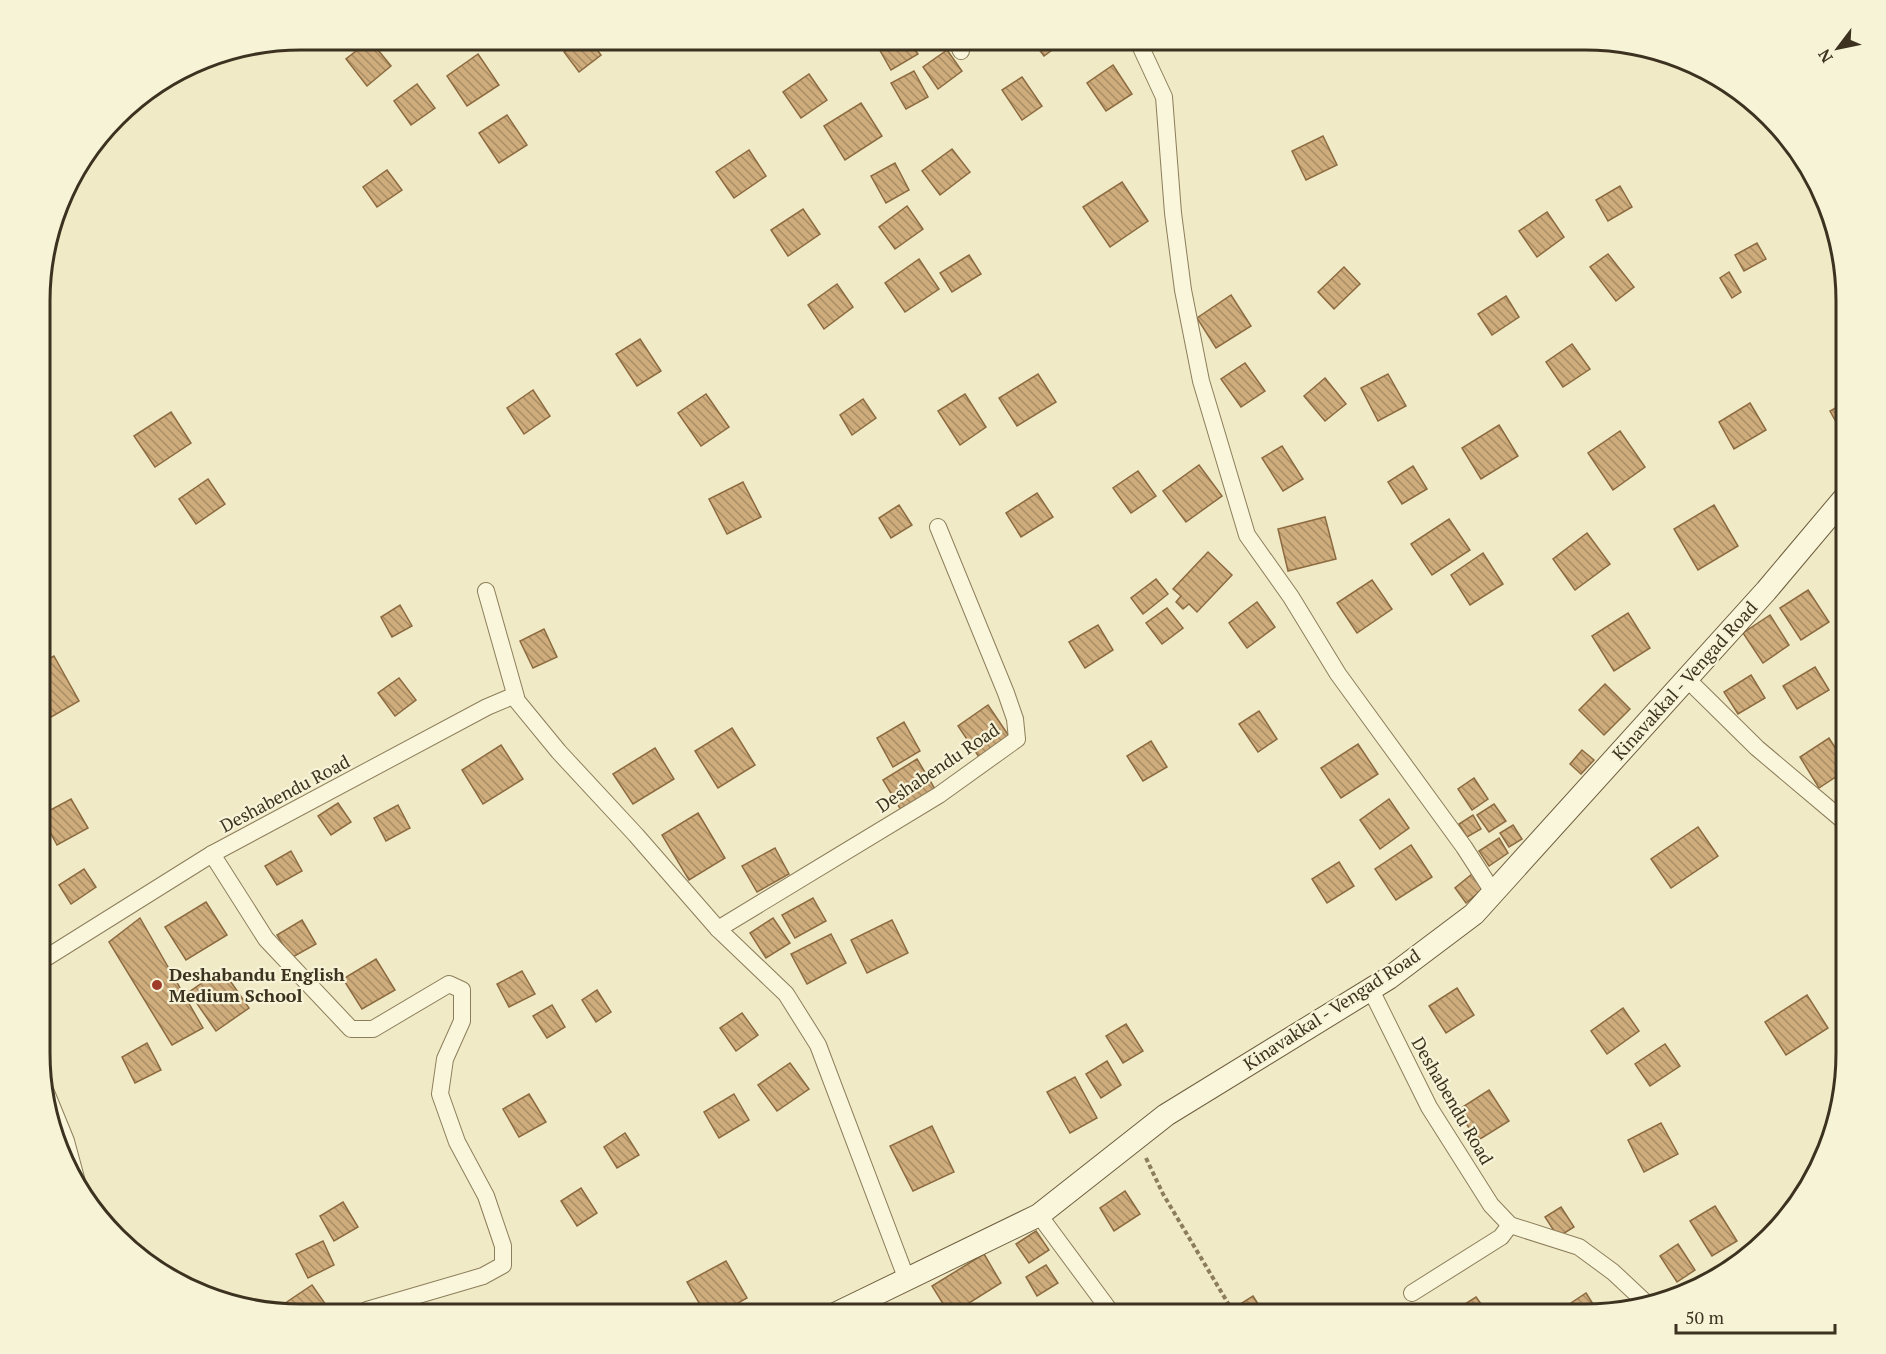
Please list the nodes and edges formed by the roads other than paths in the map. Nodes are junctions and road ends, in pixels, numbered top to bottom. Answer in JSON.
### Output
{"nodes":[{"id":1,"x":1142,"y":49,"type":"edge"},
{"id":2,"x":1836,"y":508,"type":"edge"},
{"id":3,"x":938,"y":527,"type":"dead end"},
{"id":4,"x":486,"y":591,"type":"dead end"},
{"id":5,"x":1687,"y":679,"type":"junction"},
{"id":6,"x":516,"y":697,"type":"junction"},
{"id":7,"x":1836,"y":815,"type":"edge"},
{"id":8,"x":212,"y":854,"type":"junction"},
{"id":9,"x":1493,"y":892,"type":"junction"},
{"id":10,"x":718,"y":929,"type":"junction"},
{"id":11,"x":50,"y":955,"type":"edge"},
{"id":12,"x":1371,"y":990,"type":"junction"},
{"id":13,"x":1039,"y":1215,"type":"junction"},
{"id":14,"x":1510,"y":1225,"type":"junction"},
{"id":15,"x":907,"y":1280,"type":"junction"},
{"id":16,"x":1412,"y":1293,"type":"dead end"},
{"id":17,"x":1641,"y":1298,"type":"edge"},
{"id":18,"x":387,"y":1304,"type":"edge"},
{"id":19,"x":856,"y":1304,"type":"edge"},
{"id":20,"x":1105,"y":1304,"type":"edge"}],
"edges":[{"from":1,"to":9,"type":"street"},
{"from":2,"to":5,"type":"main road","name":"Kinavakkal - Vengad Road"},
{"from":3,"to":10,"type":"street","name":"Deshabendu Road"},
{"from":4,"to":6,"type":"street"},
{"from":5,"to":7,"type":"street"},
{"from":5,"to":9,"type":"main road","name":"Kinavakkal - Vengad Road"},
{"from":6,"to":8,"type":"street","name":"Deshabendu Road"},
{"from":6,"to":10,"type":"street"},
{"from":8,"to":11,"type":"street"},
{"from":8,"to":18,"type":"street","name":"Deshabendu Road"},
{"from":9,"to":12,"type":"main road","name":"Kinavakkal - Vengad Road"},
{"from":10,"to":15,"type":"street"},
{"from":12,"to":13,"type":"main road","name":"Kinavakkal - Vengad Road"},
{"from":12,"to":14,"type":"street","name":"Deshabendu Road"},
{"from":13,"to":15,"type":"main road","name":"Kinavakkal - Vengad Road"},
{"from":13,"to":20,"type":"street"},
{"from":14,"to":16,"type":"street"},
{"from":14,"to":17,"type":"street","name":"Deshabendu Road"},
{"from":15,"to":19,"type":"main road","name":"Kinavakkal - Vengad Road"}]}
